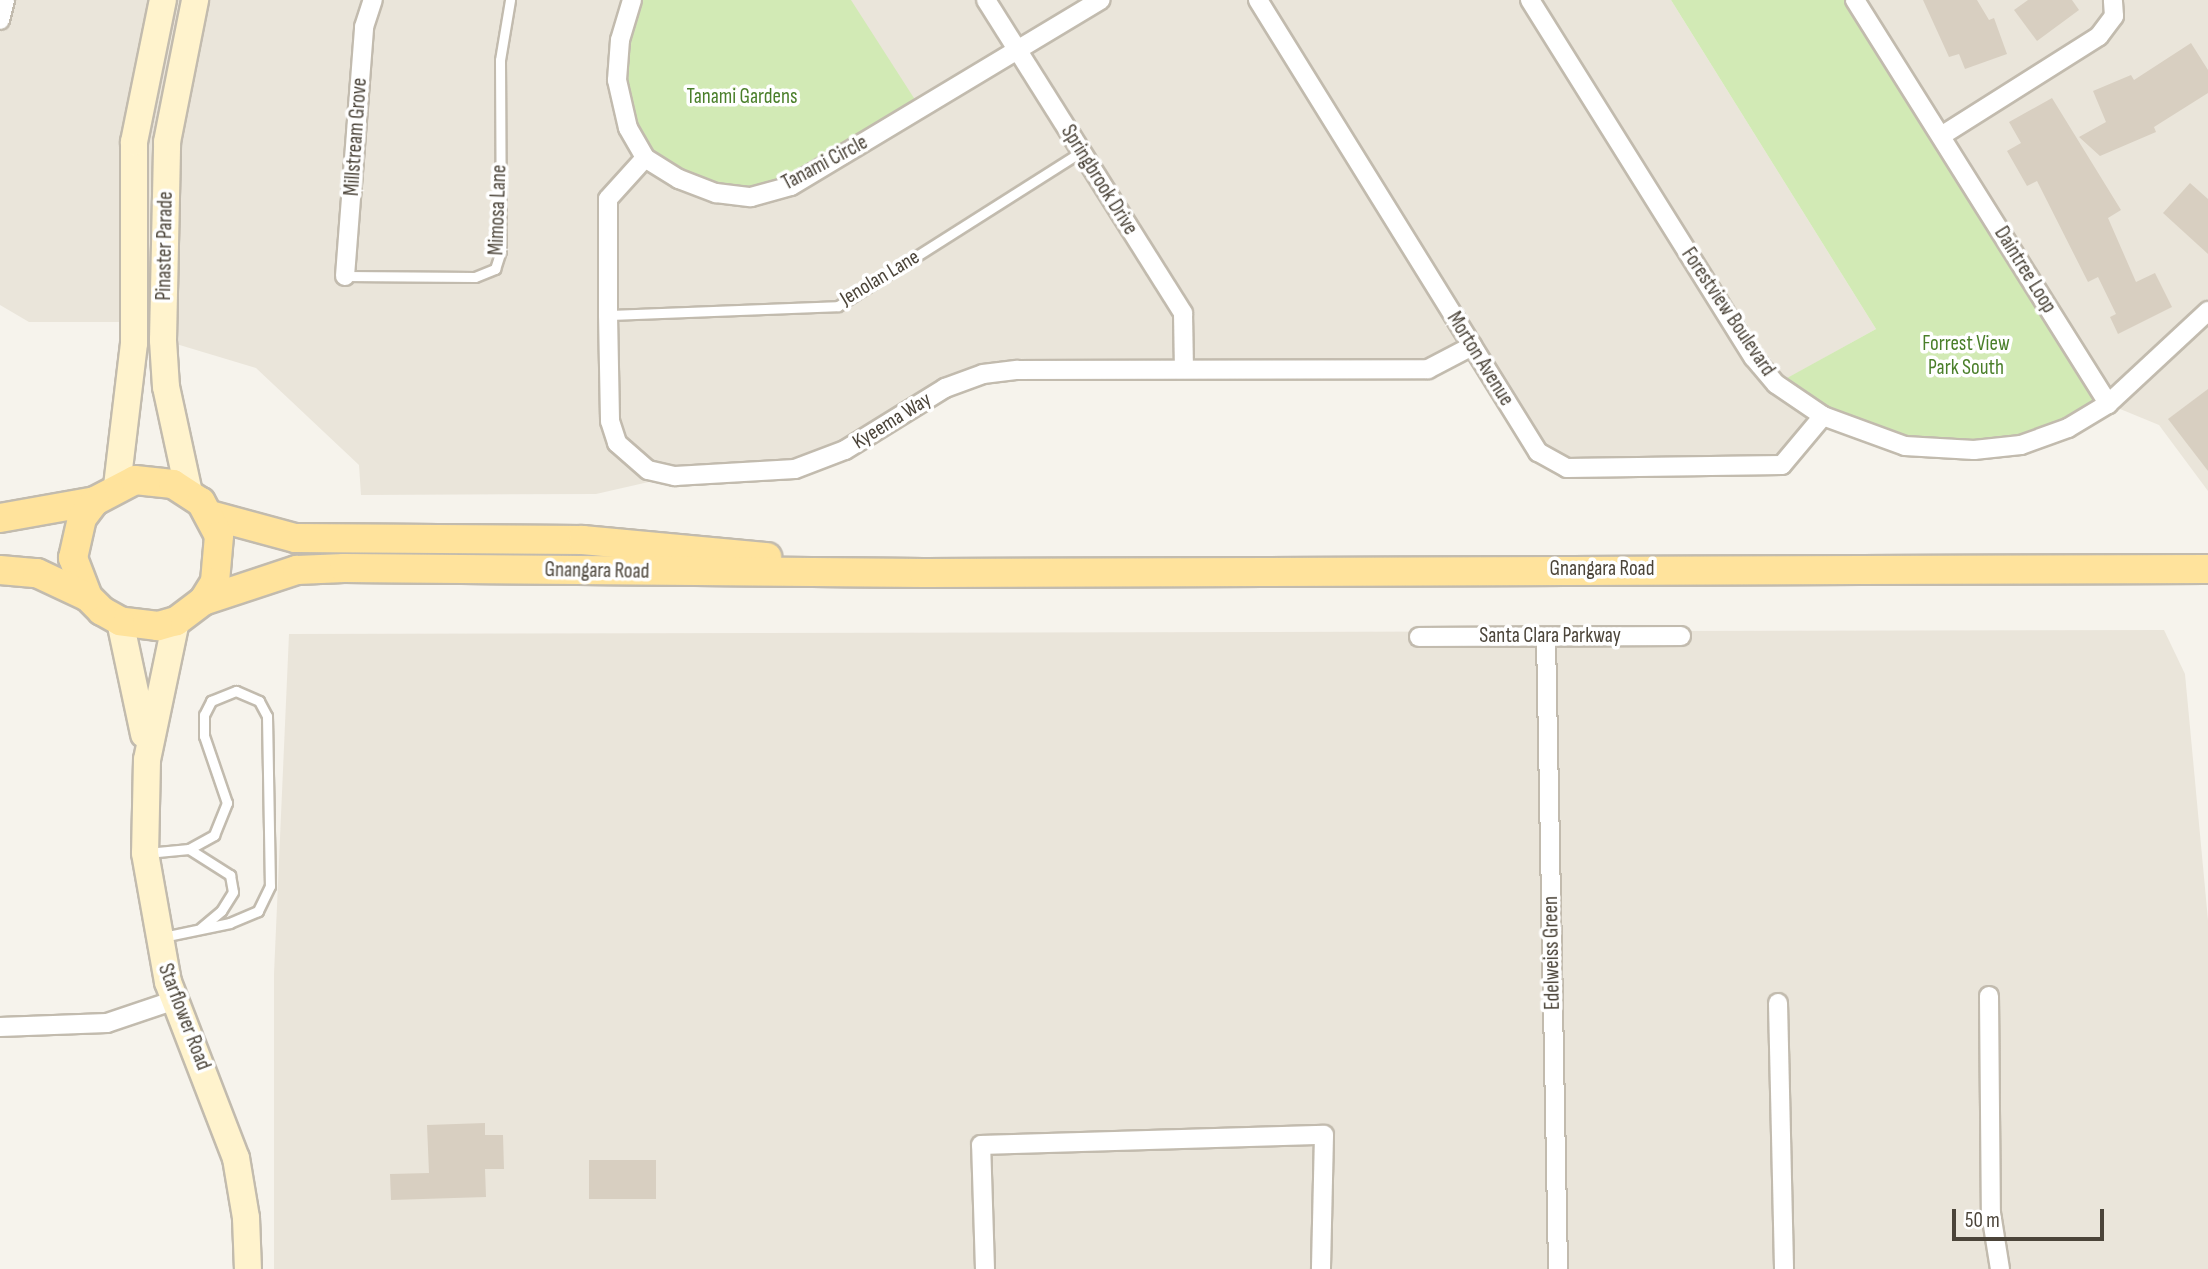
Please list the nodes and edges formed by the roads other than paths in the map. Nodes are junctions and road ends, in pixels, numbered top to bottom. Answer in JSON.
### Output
{"nodes":[{"id":1,"x":5,"y":0,"type":"edge"},
{"id":2,"x":163,"y":0,"type":"edge"},
{"id":3,"x":195,"y":0,"type":"edge"},
{"id":4,"x":373,"y":0,"type":"edge"},
{"id":5,"x":510,"y":0,"type":"edge"},
{"id":6,"x":632,"y":0,"type":"edge"},
{"id":7,"x":986,"y":0,"type":"edge"},
{"id":8,"x":1100,"y":0,"type":"edge"},
{"id":9,"x":1258,"y":0,"type":"edge"},
{"id":10,"x":1530,"y":0,"type":"edge"},
{"id":11,"x":1855,"y":0,"type":"edge"},
{"id":12,"x":2113,"y":0,"type":"edge"},
{"id":13,"x":0,"y":20,"type":"edge"},
{"id":14,"x":1018,"y":52,"type":"junction"},
{"id":15,"x":1941,"y":136,"type":"junction"},
{"id":16,"x":1081,"y":152,"type":"junction"},
{"id":17,"x":645,"y":158,"type":"junction"},
{"id":18,"x":345,"y":276,"type":"joint"},
{"id":19,"x":2208,"y":311,"type":"edge"},
{"id":20,"x":608,"y":315,"type":"junction"},
{"id":21,"x":1472,"y":346,"type":"junction"},
{"id":22,"x":1184,"y":368,"type":"junction"},
{"id":23,"x":2108,"y":404,"type":"junction"},
{"id":24,"x":1823,"y":416,"type":"junction"},
{"id":25,"x":106,"y":493,"type":"junction"},
{"id":26,"x":189,"y":493,"type":"junction"},
{"id":27,"x":211,"y":515,"type":"junction"},
{"id":28,"x":0,"y":518,"type":"edge"},
{"id":29,"x":2208,"y":569,"type":"edge"},
{"id":30,"x":0,"y":570,"type":"edge"},
{"id":31,"x":995,"y":570,"type":"junction"},
{"id":32,"x":88,"y":597,"type":"junction"},
{"id":33,"x":203,"y":601,"type":"junction"},
{"id":34,"x":120,"y":621,"type":"junction"},
{"id":35,"x":176,"y":621,"type":"junction"},
{"id":36,"x":1682,"y":636,"type":"dead end"},
{"id":37,"x":1419,"y":637,"type":"dead end"},
{"id":38,"x":1546,"y":637,"type":"junction"},
{"id":39,"x":147,"y":760,"type":"junction"},
{"id":40,"x":189,"y":849,"type":"junction"},
{"id":41,"x":145,"y":853,"type":"junction"},
{"id":42,"x":197,"y":931,"type":"junction"},
{"id":43,"x":158,"y":938,"type":"junction"},
{"id":44,"x":1989,"y":996,"type":"dead end"},
{"id":45,"x":175,"y":1000,"type":"junction"},
{"id":46,"x":1779,"y":1003,"type":"dead end"},
{"id":47,"x":0,"y":1027,"type":"edge"},
{"id":48,"x":248,"y":1269,"type":"edge"},
{"id":49,"x":985,"y":1269,"type":"edge"},
{"id":50,"x":1321,"y":1269,"type":"edge"},
{"id":51,"x":1558,"y":1269,"type":"edge"},
{"id":52,"x":1784,"y":1269,"type":"edge"},
{"id":53,"x":2000,"y":1269,"type":"edge"}],
"edges":[{"from":1,"to":13,"type":"street"},
{"from":2,"to":25,"type":"main road","name":"Pinaster Parade"},
{"from":3,"to":26,"type":"main road","name":"Pinaster Parade"},
{"from":4,"to":18,"type":"street","name":"Millstream Grove"},
{"from":5,"to":18,"type":"lane","name":"Mimosa Lane"},
{"from":6,"to":17,"type":"street","name":"Tanami Circle"},
{"from":7,"to":14,"type":"street","name":"Springbrook Drive"},
{"from":8,"to":14,"type":"street","name":"Tanami Circle"},
{"from":9,"to":21,"type":"street","name":"Morton Avenue"},
{"from":10,"to":24,"type":"street","name":"Forestview Boulevard"},
{"from":11,"to":15,"type":"street","name":"Daintree Loop"},
{"from":12,"to":15,"type":"street"},
{"from":14,"to":16,"type":"street","name":"Springbrook Drive"},
{"from":14,"to":17,"type":"street","name":"Tanami Circle"},
{"from":15,"to":23,"type":"street","name":"Daintree Loop"},
{"from":16,"to":20,"type":"lane","name":"Jenolan Lane"},
{"from":16,"to":22,"type":"street","name":"Springbrook Drive"},
{"from":17,"to":20,"type":"street","name":"Kyeema Way"},
{"from":19,"to":23,"type":"street","name":"Forestview Boulevard"},
{"from":20,"to":22,"type":"street","name":"Kyeema Way"},
{"from":21,"to":22,"type":"street","name":"Kyeema Way"},
{"from":21,"to":24,"type":"street","name":"Morton Avenue"},
{"from":23,"to":24,"type":"street","name":"Forestview Boulevard"},
{"from":25,"to":26,"type":"main road"},
{"from":25,"to":28,"type":"main road"},
{"from":25,"to":32,"type":"main road"},
{"from":26,"to":27,"type":"main road"},
{"from":27,"to":31,"type":"main road","name":"Gnangara Road"},
{"from":27,"to":33,"type":"main road"},
{"from":29,"to":31,"type":"main road","name":"Gnangara Road"},
{"from":30,"to":32,"type":"main road"},
{"from":31,"to":33,"type":"main road","name":"Gnangara Road"},
{"from":32,"to":34,"type":"main road"},
{"from":33,"to":35,"type":"main road"},
{"from":34,"to":35,"type":"main road"},
{"from":34,"to":39,"type":"main road","name":"Starflower Road"},
{"from":35,"to":39,"type":"main road","name":"Starflower Road"},
{"from":36,"to":38,"type":"street","name":"Santa Clara Parkway"},
{"from":37,"to":38,"type":"street","name":"Santa Clara Parkway"},
{"from":38,"to":51,"type":"street","name":"Edelweiss Green"},
{"from":39,"to":41,"type":"main road","name":"Starflower Road"},
{"from":40,"to":41,"type":"lane"},
{"from":40,"to":42,"type":"lane"},
{"from":40,"to":42,"type":"lane"},
{"from":41,"to":43,"type":"main road","name":"Starflower Road"},
{"from":42,"to":43,"type":"lane"},
{"from":43,"to":45,"type":"main road","name":"Starflower Road"},
{"from":44,"to":53,"type":"street"},
{"from":45,"to":47,"type":"street"},
{"from":45,"to":48,"type":"main road","name":"Starflower Road"},
{"from":46,"to":52,"type":"street"},
{"from":49,"to":50,"type":"street"}]}
